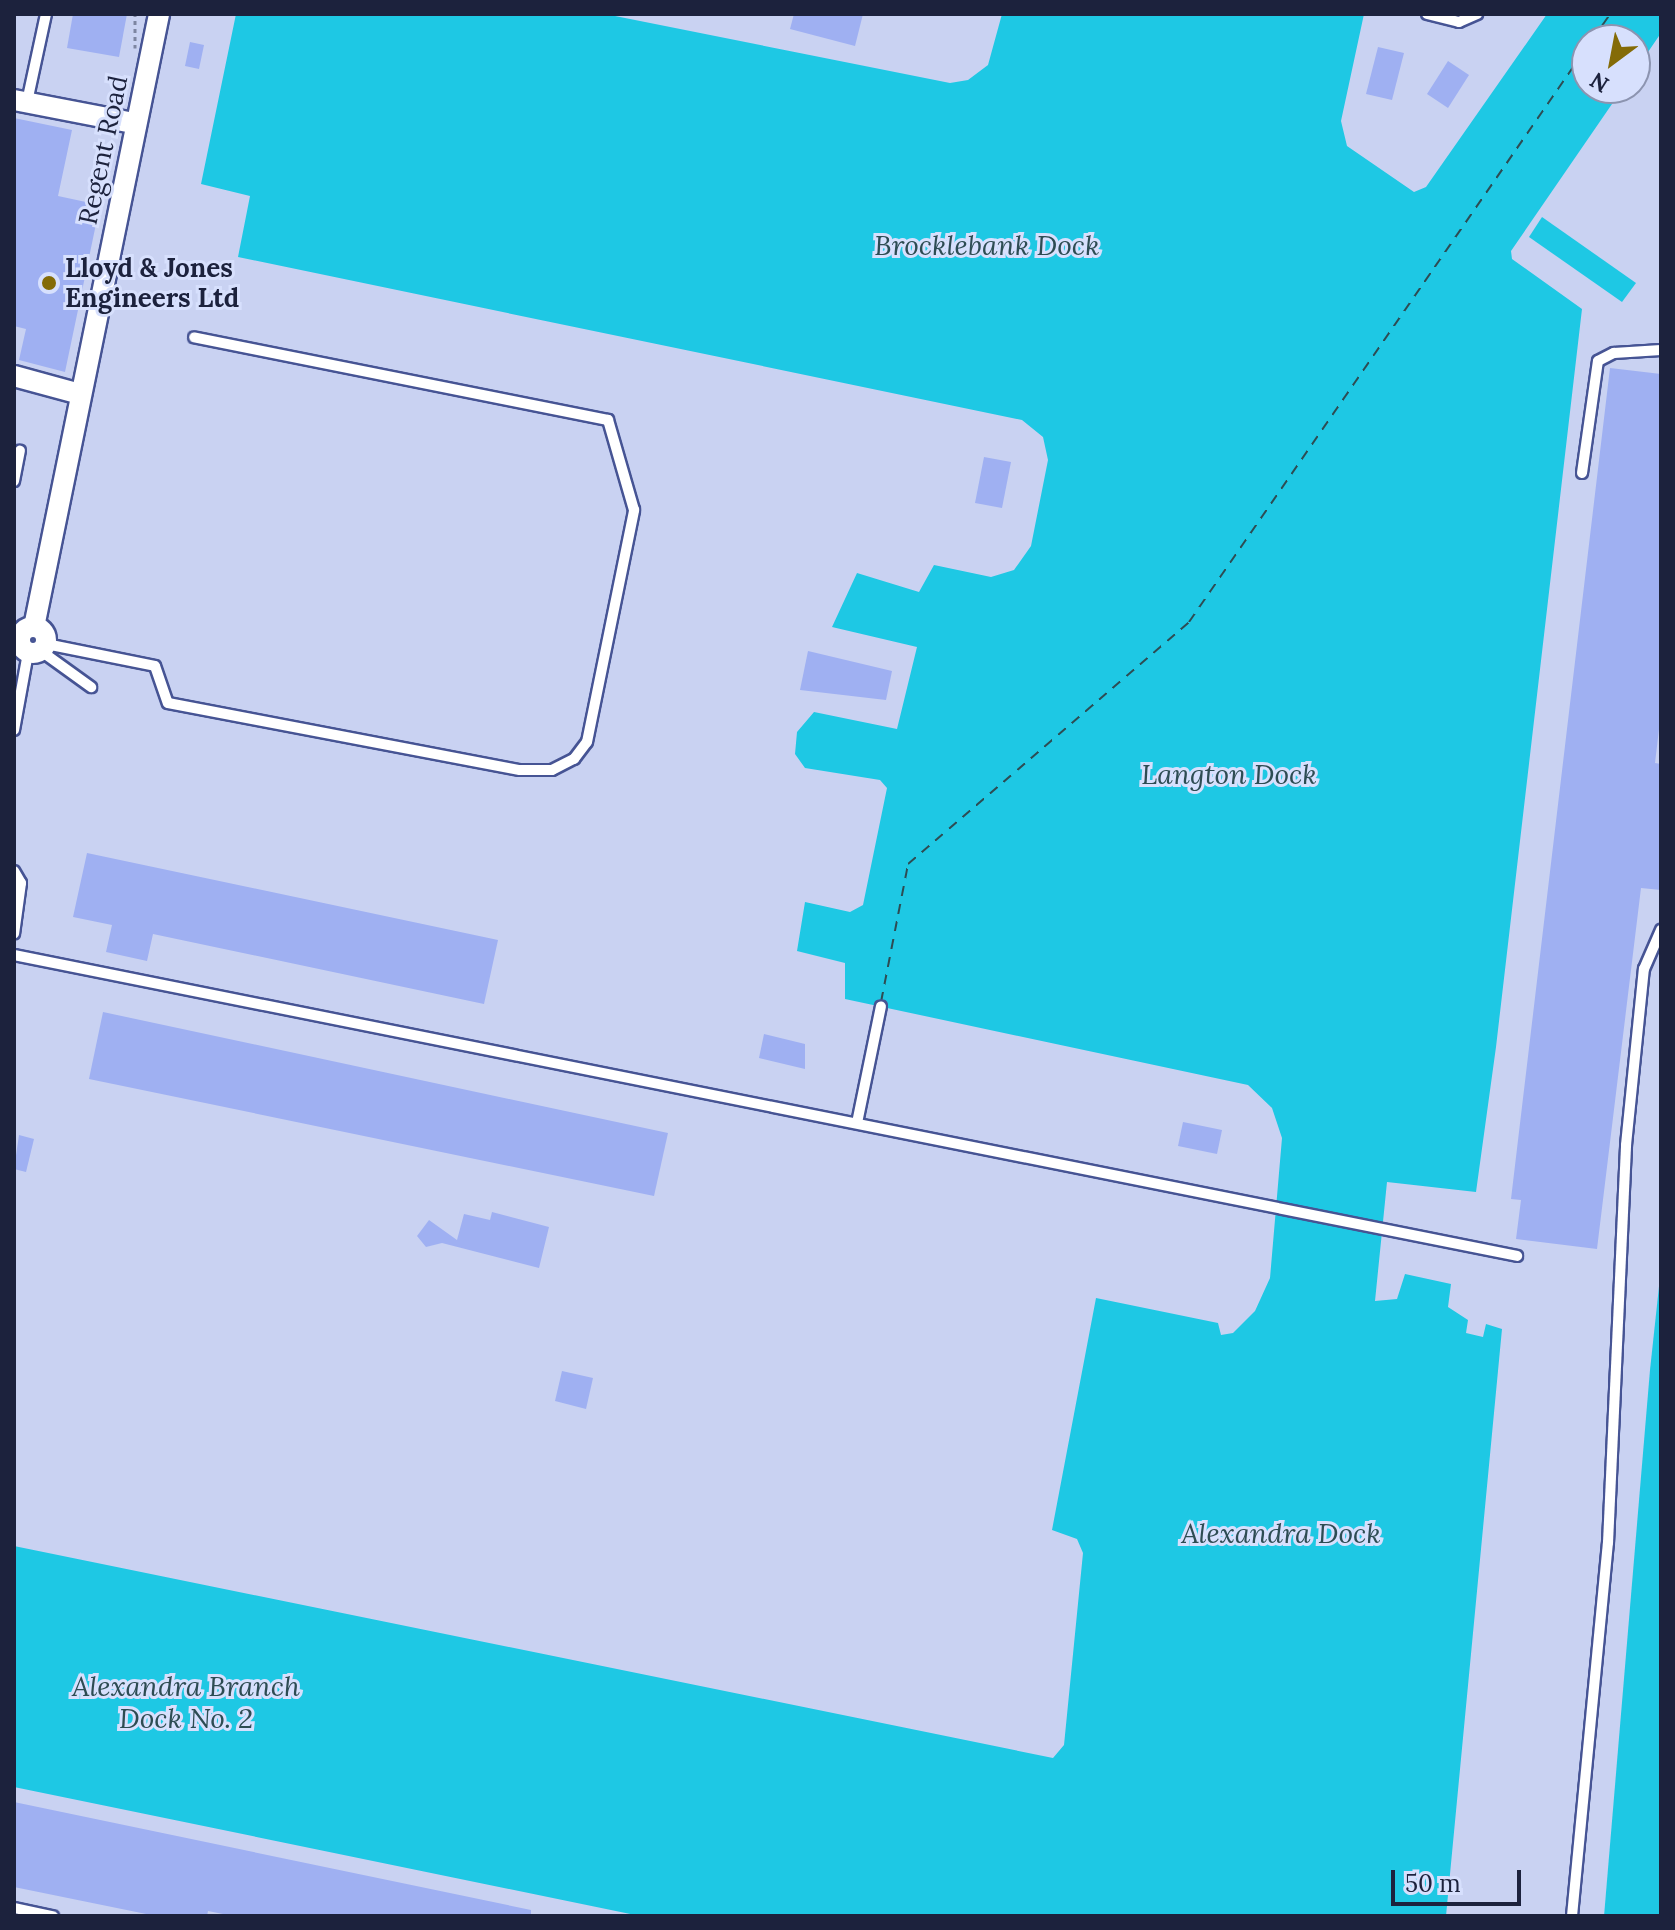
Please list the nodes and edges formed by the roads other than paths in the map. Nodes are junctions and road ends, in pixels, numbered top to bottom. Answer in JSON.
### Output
{"nodes":[{"id":1,"x":46,"y":14,"type":"edge"},
{"id":2,"x":159,"y":14,"type":"edge"},
{"id":3,"x":1427,"y":14,"type":"edge"},
{"id":4,"x":1477,"y":14,"type":"edge"},
{"id":5,"x":20,"y":101,"type":"edge"},
{"id":6,"x":134,"y":123,"type":"junction"},
{"id":7,"x":194,"y":337,"type":"dead end"},
{"id":8,"x":1661,"y":350,"type":"edge"},
{"id":9,"x":14,"y":376,"type":"edge"},
{"id":10,"x":80,"y":394,"type":"junction"},
{"id":11,"x":20,"y":451,"type":"dead end"},
{"id":12,"x":1582,"y":473,"type":"dead end"},
{"id":13,"x":14,"y":481,"type":"edge"},
{"id":14,"x":37,"y":644,"type":"junction"},
{"id":15,"x":91,"y":687,"type":"dead end"},
{"id":16,"x":14,"y":730,"type":"edge"},
{"id":17,"x":14,"y":871,"type":"edge"},
{"id":18,"x":1661,"y":930,"type":"edge"},
{"id":19,"x":14,"y":934,"type":"edge"},
{"id":20,"x":14,"y":955,"type":"edge"},
{"id":21,"x":881,"y":1006,"type":"dead end"},
{"id":22,"x":857,"y":1123,"type":"junction"},
{"id":23,"x":1517,"y":1256,"type":"dead end"},
{"id":24,"x":14,"y":1908,"type":"edge"},
{"id":25,"x":53,"y":1916,"type":"edge"},
{"id":26,"x":1572,"y":1916,"type":"edge"}],
"edges":[{"from":1,"to":5,"type":"lane"},
{"from":2,"to":6,"type":"street","name":"Regent Road"},
{"from":3,"to":4,"type":"lane"},
{"from":5,"to":6,"type":"street"},
{"from":6,"to":10,"type":"street","name":"Regent Road"},
{"from":7,"to":14,"type":"lane"},
{"from":8,"to":12,"type":"lane"},
{"from":9,"to":10,"type":"street"},
{"from":10,"to":14,"type":"street","name":"Regent Road"},
{"from":11,"to":13,"type":"lane"},
{"from":14,"to":15,"type":"lane"},
{"from":14,"to":16,"type":"lane","name":"Regent Road"},
{"from":17,"to":19,"type":"lane"},
{"from":18,"to":26,"type":"lane"},
{"from":20,"to":22,"type":"lane"},
{"from":21,"to":22,"type":"lane"},
{"from":22,"to":23,"type":"lane"},
{"from":24,"to":25,"type":"lane"}]}
